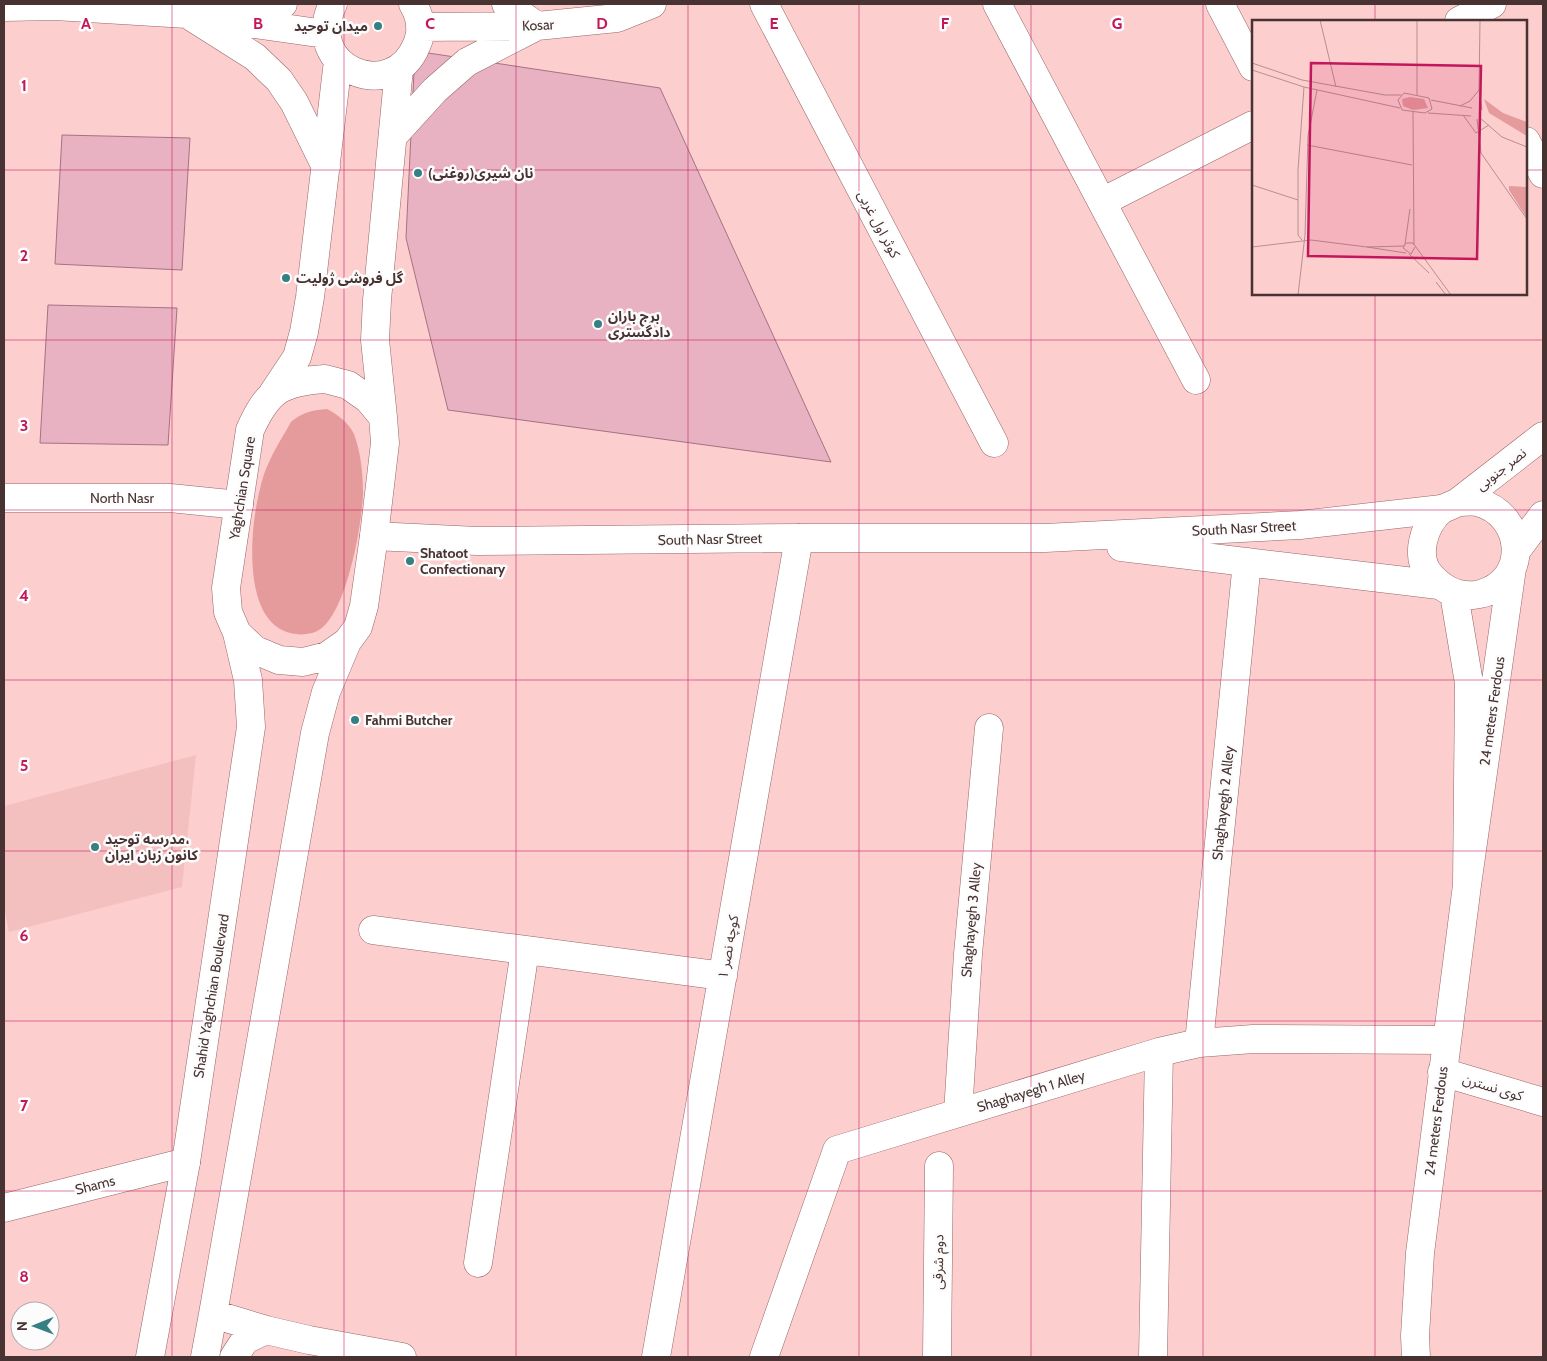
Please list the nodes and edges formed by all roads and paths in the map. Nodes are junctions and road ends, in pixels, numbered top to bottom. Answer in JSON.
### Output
{"nodes":[{"id":1,"x":283,"y":4,"type":"edge"},
{"id":2,"x":333,"y":4,"type":"edge"},
{"id":3,"x":506,"y":4,"type":"edge"},
{"id":4,"x":651,"y":4,"type":"edge"},
{"id":5,"x":764,"y":4,"type":"edge"},
{"id":6,"x":997,"y":4,"type":"edge"},
{"id":7,"x":1220,"y":4,"type":"edge"},
{"id":8,"x":1492,"y":4,"type":"edge"},
{"id":9,"x":55,"y":5,"type":"edge"},
{"id":10,"x":4,"y":7,"type":"edge"},
{"id":11,"x":187,"y":14,"type":"junction"},
{"id":12,"x":417,"y":15,"type":"edge"},
{"id":13,"x":1459,"y":16,"type":"edge"},
{"id":14,"x":537,"y":26,"type":"junction"},
{"id":15,"x":325,"y":34,"type":"junction"},
{"id":16,"x":338,"y":61,"type":"junction"},
{"id":17,"x":1252,"y":65,"type":"edge"},
{"id":18,"x":399,"y":68,"type":"junction"},
{"id":19,"x":1252,"y":126,"type":"edge"},
{"id":20,"x":394,"y":135,"type":"junction"},
{"id":21,"x":1527,"y":142,"type":"edge"},
{"id":22,"x":326,"y":167,"type":"junction"},
{"id":23,"x":1543,"y":174,"type":"edge"},
{"id":24,"x":1102,"y":202,"type":"junction"},
{"id":25,"x":1196,"y":380,"type":"dead end"},
{"id":26,"x":273,"y":392,"type":"junction"},
{"id":27,"x":382,"y":417,"type":"junction"},
{"id":28,"x":1543,"y":436,"type":"edge"},
{"id":29,"x":994,"y":444,"type":"dead end"},
{"id":30,"x":4,"y":498,"type":"edge"},
{"id":31,"x":239,"y":505,"type":"junction"},
{"id":32,"x":1450,"y":506,"type":"junction"},
{"id":33,"x":1543,"y":515,"type":"edge"},
{"id":34,"x":374,"y":536,"type":"junction"},
{"id":35,"x":799,"y":538,"type":"junction"},
{"id":36,"x":1046,"y":538,"type":"junction"},
{"id":37,"x":1514,"y":559,"type":"junction"},
{"id":38,"x":1247,"y":562,"type":"junction"},
{"id":39,"x":1447,"y":590,"type":"junction"},
{"id":40,"x":237,"y":633,"type":"junction"},
{"id":41,"x":347,"y":642,"type":"junction"},
{"id":42,"x":988,"y":728,"type":"dead end"},
{"id":43,"x":1467,"y":885,"type":"junction"},
{"id":44,"x":373,"y":930,"type":"dead end"},
{"id":45,"x":525,"y":950,"type":"junction"},
{"id":46,"x":723,"y":976,"type":"junction"},
{"id":47,"x":1446,"y":1040,"type":"junction"},
{"id":48,"x":1199,"y":1043,"type":"junction"},
{"id":49,"x":1159,"y":1052,"type":"junction"},
{"id":50,"x":1442,"y":1072,"type":"junction"},
{"id":51,"x":1542,"y":1096,"type":"edge"},
{"id":52,"x":958,"y":1112,"type":"junction"},
{"id":53,"x":186,"y":1162,"type":"junction"},
{"id":54,"x":939,"y":1166,"type":"dead end"},
{"id":55,"x":4,"y":1208,"type":"edge"},
{"id":56,"x":478,"y":1263,"type":"dead end"},
{"id":57,"x":214,"y":1314,"type":"junction"},
{"id":58,"x":266,"y":1330,"type":"junction"},
{"id":59,"x":150,"y":1357,"type":"edge"},
{"id":60,"x":204,"y":1357,"type":"edge"},
{"id":61,"x":234,"y":1357,"type":"edge"},
{"id":62,"x":402,"y":1357,"type":"edge"},
{"id":63,"x":656,"y":1357,"type":"edge"},
{"id":64,"x":764,"y":1357,"type":"edge"},
{"id":65,"x":937,"y":1357,"type":"edge"},
{"id":66,"x":1153,"y":1357,"type":"edge"},
{"id":67,"x":1416,"y":1357,"type":"edge"}],
"edges":[{"from":1,"to":11,"type":"street"},
{"from":2,"to":15,"type":"street"},
{"from":3,"to":14,"type":"street"},
{"from":4,"to":14,"type":"street","name":"Kosar"},
{"from":5,"to":29,"type":"street","name":"کوثر اول غربی"},
{"from":6,"to":24,"type":"street"},
{"from":7,"to":17,"type":"street"},
{"from":8,"to":13,"type":"street"},
{"from":9,"to":10,"type":"street"},
{"from":9,"to":11,"type":"street"},
{"from":11,"to":15,"type":"street"},
{"from":11,"to":22,"type":"street"},
{"from":12,"to":14,"type":"street","name":"Kosar"},
{"from":12,"to":18,"type":"street"},
{"from":14,"to":20,"type":"street"},
{"from":15,"to":16,"type":"street"},
{"from":16,"to":18,"type":"street"},
{"from":16,"to":22,"type":"street","name":"Yaghchian Square"},
{"from":18,"to":20,"type":"street","name":"Yaghchian Square"},
{"from":19,"to":24,"type":"street"},
{"from":20,"to":27,"type":"street","name":"Yaghchian Square"},
{"from":21,"to":23,"type":"street"},
{"from":22,"to":26,"type":"street","name":"Yaghchian Square"},
{"from":24,"to":25,"type":"street"},
{"from":26,"to":27,"type":"street"},
{"from":26,"to":31,"type":"street","name":"Yaghchian Square"},
{"from":27,"to":34,"type":"street","name":"Yaghchian Square"},
{"from":28,"to":32,"type":"street","name":"نصر جنوبی"},
{"from":30,"to":31,"type":"street","name":"North Nasr"},
{"from":31,"to":40,"type":"street","name":"Yaghchian Square"},
{"from":32,"to":36,"type":"street","name":"South Nasr Street"},
{"from":32,"to":37,"type":"street"},
{"from":32,"to":39,"type":"street"},
{"from":33,"to":37,"type":"street"},
{"from":34,"to":35,"type":"street","name":"South Nasr Street"},
{"from":34,"to":41,"type":"street","name":"Yaghchian Square"},
{"from":35,"to":36,"type":"street","name":"South Nasr Street"},
{"from":35,"to":46,"type":"street","name":"کوچه نصر ۱"},
{"from":36,"to":38,"type":"street","name":"South Nasr Street"},
{"from":37,"to":39,"type":"street"},
{"from":37,"to":43,"type":"street","name":"24 meters Ferdous"},
{"from":38,"to":39,"type":"street","name":"South Nasr Street"},
{"from":38,"to":48,"type":"street","name":"Shaghayegh 2 Alley"},
{"from":39,"to":43,"type":"street","name":"24 meters Ferdous"},
{"from":40,"to":41,"type":"street","name":"Yaghchian Square"},
{"from":40,"to":53,"type":"street","name":"Shahid Yaghchian Boulevard"},
{"from":41,"to":57,"type":"street"},
{"from":42,"to":52,"type":"street","name":"Shaghayegh 3 Alley"},
{"from":43,"to":47,"type":"street","name":"24 meters Ferdous"},
{"from":44,"to":45,"type":"street"},
{"from":45,"to":46,"type":"street"},
{"from":45,"to":56,"type":"street"},
{"from":46,"to":63,"type":"street","name":"کوچه نصر ۱"},
{"from":47,"to":48,"type":"street","name":"Shaghayegh 1 Alley"},
{"from":47,"to":50,"type":"street","name":"24 meters Ferdous"},
{"from":48,"to":49,"type":"street","name":"Shaghayegh 1 Alley"},
{"from":49,"to":52,"type":"street","name":"Shaghayegh 1 Alley"},
{"from":49,"to":66,"type":"street"},
{"from":50,"to":51,"type":"street","name":"کوی نسترن"},
{"from":50,"to":67,"type":"street","name":"24 meters Ferdous"},
{"from":52,"to":64,"type":"street","name":"Shaghayegh 1 Alley"},
{"from":53,"to":55,"type":"street","name":"Shams"},
{"from":53,"to":59,"type":"street","name":"Shahid Yaghchian Boulevard"},
{"from":54,"to":65,"type":"street","name":"دوم شرقی"},
{"from":57,"to":58,"type":"street"},
{"from":57,"to":60,"type":"street"},
{"from":58,"to":61,"type":"street"},
{"from":58,"to":62,"type":"street"}]}
